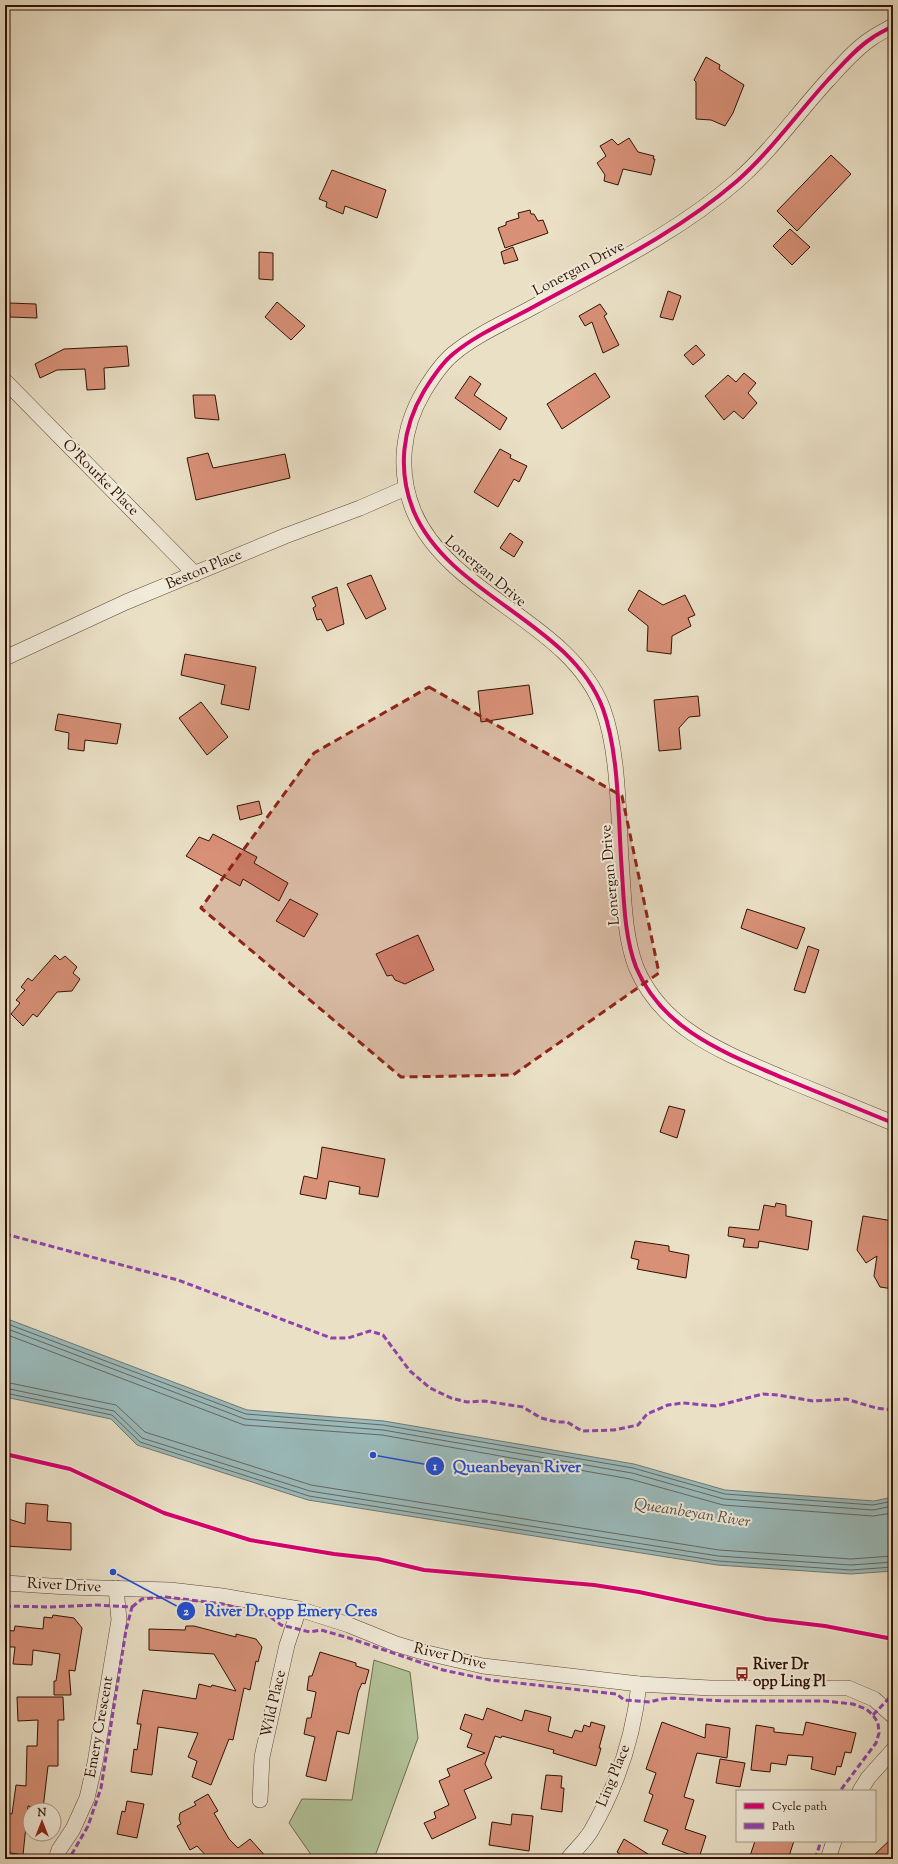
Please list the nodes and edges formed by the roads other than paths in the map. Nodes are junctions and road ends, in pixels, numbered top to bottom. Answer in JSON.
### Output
{"nodes":[{"id":1,"x":893,"y":26,"type":"edge"},
{"id":2,"x":5,"y":380,"type":"edge"},
{"id":3,"x":406,"y":488,"type":"junction"},
{"id":4,"x":195,"y":574,"type":"junction"},
{"id":5,"x":5,"y":658,"type":"edge"},
{"id":6,"x":893,"y":1123,"type":"edge"},
{"id":7,"x":5,"y":1583,"type":"edge"},
{"id":8,"x":116,"y":1588,"type":"junction"},
{"id":9,"x":299,"y":1609,"type":"junction"},
{"id":10,"x":639,"y":1684,"type":"junction"},
{"id":11,"x":893,"y":1716,"type":"edge"},
{"id":12,"x":893,"y":1750,"type":"edge"},
{"id":13,"x":861,"y":1790,"type":"edge"},
{"id":14,"x":260,"y":1800,"type":"dead end"},
{"id":15,"x":834,"y":1842,"type":"edge"},
{"id":16,"x":56,"y":1859,"type":"edge"},
{"id":17,"x":568,"y":1859,"type":"edge"},
{"id":18,"x":828,"y":1859,"type":"edge"}],
"edges":[{"from":1,"to":3,"type":"street","name":"Lonergan Drive"},
{"from":2,"to":4,"type":"street","name":"O'Rourke Place"},
{"from":3,"to":4,"type":"street","name":"Beston Place"},
{"from":3,"to":6,"type":"street","name":"Lonergan Drive"},
{"from":4,"to":5,"type":"street","name":"Beston Place"},
{"from":7,"to":8,"type":"street","name":"River Drive"},
{"from":8,"to":9,"type":"street","name":"River Drive"},
{"from":8,"to":16,"type":"street","name":"Emery Crescent"},
{"from":9,"to":10,"type":"street","name":"River Drive"},
{"from":9,"to":14,"type":"street","name":"Wild Place"},
{"from":10,"to":11,"type":"street","name":"River Drive"},
{"from":10,"to":17,"type":"street","name":"Ling Place"},
{"from":12,"to":13,"type":"street"},
{"from":15,"to":18,"type":"street"}]}
